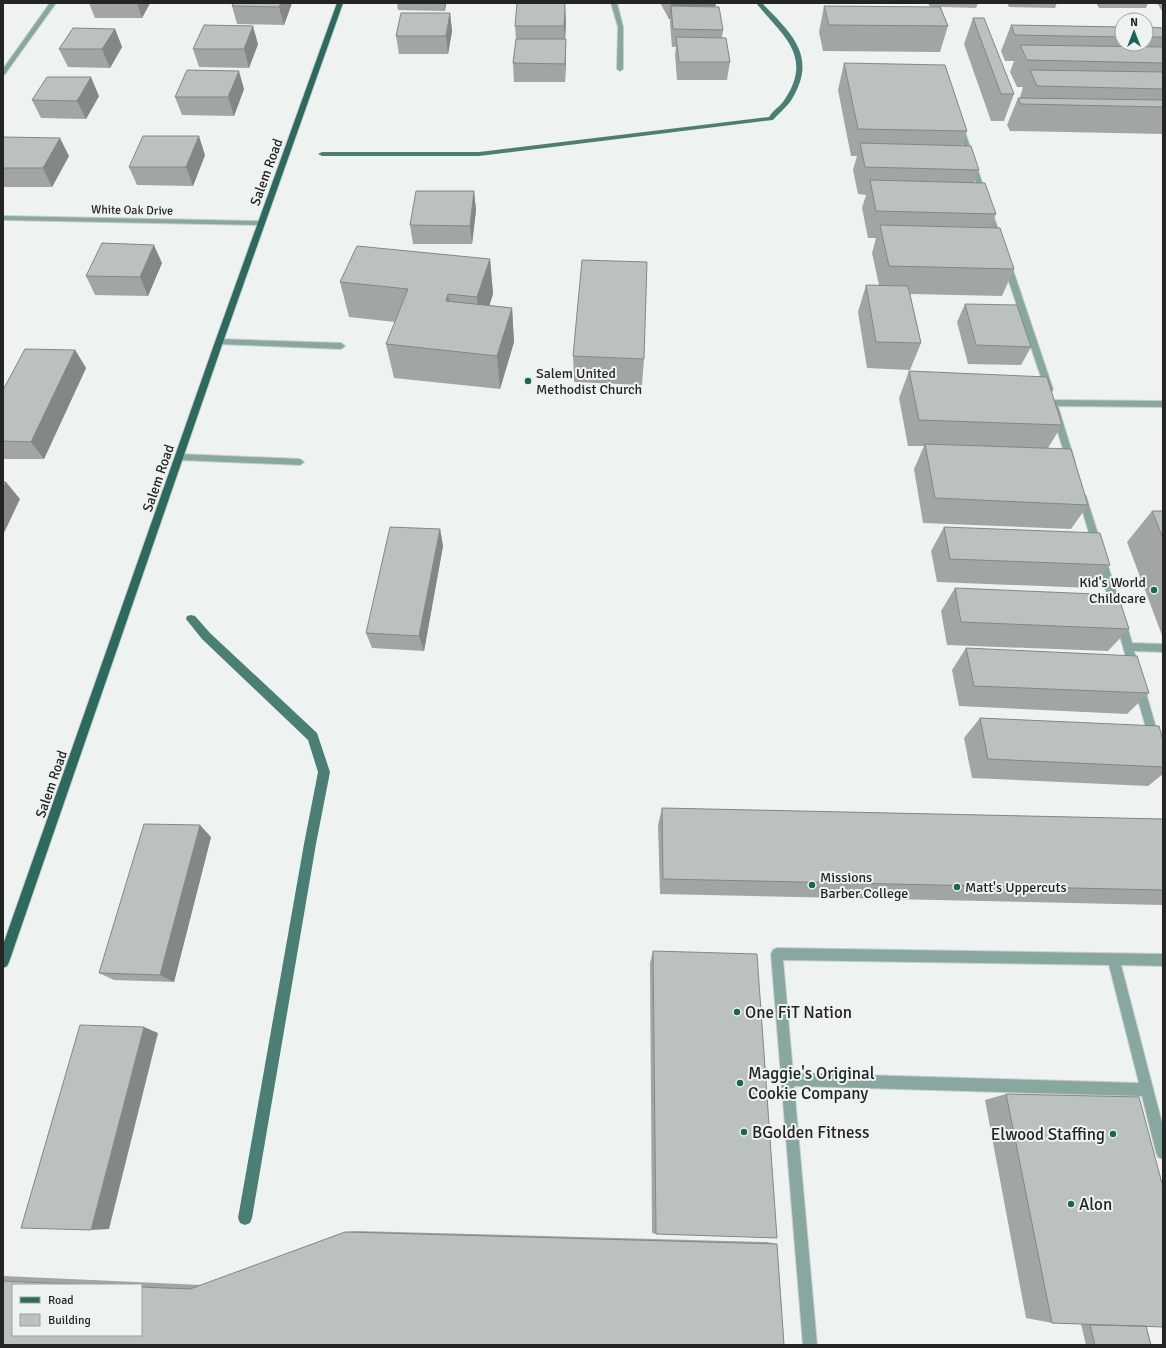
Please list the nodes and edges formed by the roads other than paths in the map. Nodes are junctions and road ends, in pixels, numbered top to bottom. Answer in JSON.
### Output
{"nodes":[{"id":1,"x":53,"y":3,"type":"edge"},
{"id":2,"x":340,"y":3,"type":"edge"},
{"id":3,"x":614,"y":3,"type":"edge"},
{"id":4,"x":620,"y":69,"type":"dead end"},
{"id":5,"x":3,"y":73,"type":"edge"},
{"id":6,"x":957,"y":116,"type":"edge"},
{"id":7,"x":3,"y":218,"type":"edge"},
{"id":8,"x":261,"y":223,"type":"junction"},
{"id":9,"x":1000,"y":244,"type":"edge"},
{"id":10,"x":1005,"y":259,"type":"edge"},
{"id":11,"x":219,"y":342,"type":"junction"},
{"id":12,"x":341,"y":346,"type":"dead end"},
{"id":13,"x":1053,"y":403,"type":"junction"},
{"id":14,"x":1163,"y":404,"type":"edge"},
{"id":15,"x":179,"y":457,"type":"junction"},
{"id":16,"x":300,"y":462,"type":"dead end"},
{"id":17,"x":1074,"y":471,"type":"edge"},
{"id":18,"x":1079,"y":487,"type":"edge"},
{"id":19,"x":1128,"y":647,"type":"junction"},
{"id":20,"x":1163,"y":648,"type":"edge"},
{"id":21,"x":1157,"y":749,"type":"edge"},
{"id":22,"x":1113,"y":959,"type":"junction"},
{"id":23,"x":1163,"y":960,"type":"edge"},
{"id":24,"x":3,"y":962,"type":"edge"},
{"id":25,"x":787,"y":1079,"type":"junction"},
{"id":26,"x":1147,"y":1090,"type":"junction"},
{"id":27,"x":1163,"y":1152,"type":"edge"},
{"id":28,"x":810,"y":1345,"type":"edge"}],
"edges":[{"from":1,"to":5,"type":"street"},
{"from":2,"to":8,"type":"main road","name":"Salem Road"},
{"from":3,"to":4,"type":"street"},
{"from":6,"to":9,"type":"street"},
{"from":7,"to":8,"type":"street","name":"White Oak Drive"},
{"from":8,"to":11,"type":"main road","name":"Salem Road"},
{"from":10,"to":13,"type":"street"},
{"from":11,"to":12,"type":"street"},
{"from":11,"to":15,"type":"main road","name":"Salem Road"},
{"from":13,"to":14,"type":"street"},
{"from":13,"to":17,"type":"street"},
{"from":15,"to":16,"type":"street"},
{"from":15,"to":24,"type":"main road","name":"Salem Road"},
{"from":18,"to":19,"type":"street"},
{"from":19,"to":20,"type":"street"},
{"from":19,"to":21,"type":"street"},
{"from":22,"to":23,"type":"street"},
{"from":22,"to":25,"type":"street"},
{"from":22,"to":26,"type":"street"},
{"from":25,"to":26,"type":"street"},
{"from":25,"to":28,"type":"street"},
{"from":26,"to":27,"type":"street"}]}
